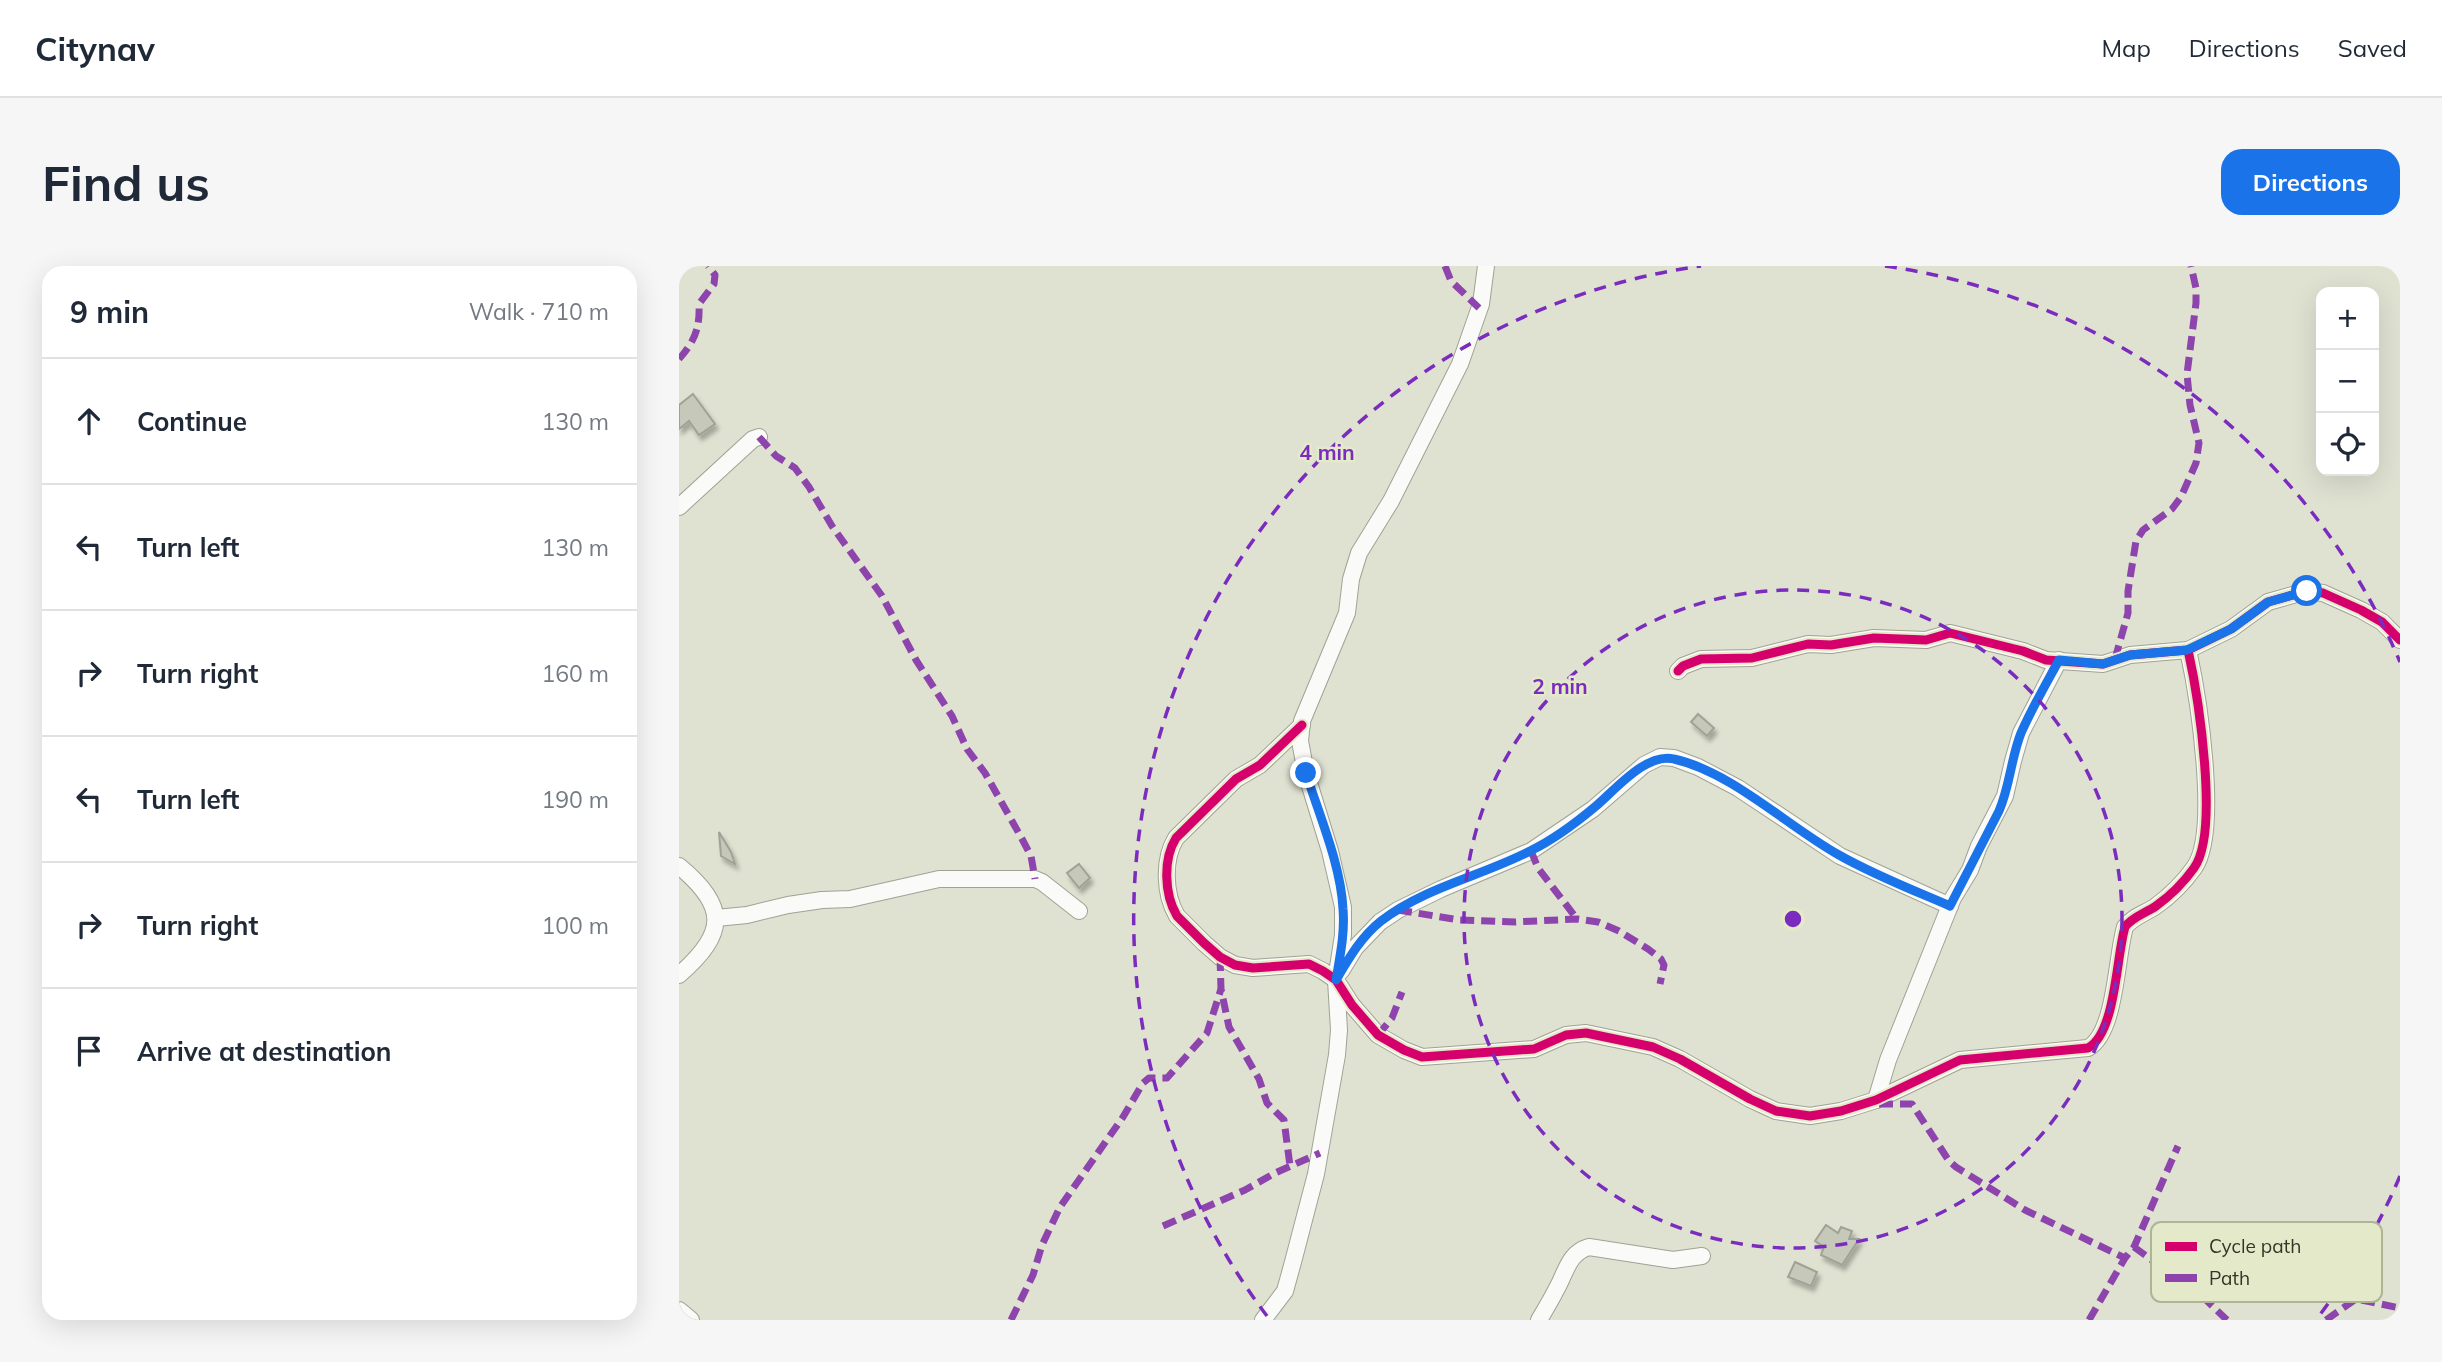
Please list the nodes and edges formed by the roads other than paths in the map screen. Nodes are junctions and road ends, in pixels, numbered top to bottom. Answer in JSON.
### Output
{"nodes":[{"id":1,"x":1486,"y":266,"type":"edge"},
{"id":2,"x":759,"y":437,"type":"dead end"},
{"id":3,"x":679,"y":507,"type":"edge"},
{"id":4,"x":2400,"y":640,"type":"edge"},
{"id":5,"x":2187,"y":650,"type":"junction"},
{"id":6,"x":2059,"y":660,"type":"junction"},
{"id":7,"x":1678,"y":671,"type":"dead end"},
{"id":8,"x":1302,"y":725,"type":"junction"},
{"id":9,"x":679,"y":866,"type":"edge"},
{"id":10,"x":1950,"y":906,"type":"junction"},
{"id":11,"x":1079,"y":911,"type":"dead end"},
{"id":12,"x":716,"y":918,"type":"junction"},
{"id":13,"x":679,"y":975,"type":"edge"},
{"id":14,"x":1336,"y":980,"type":"junction"},
{"id":15,"x":1876,"y":1100,"type":"junction"},
{"id":16,"x":1702,"y":1256,"type":"dead end"},
{"id":17,"x":679,"y":1310,"type":"edge"},
{"id":18,"x":691,"y":1320,"type":"edge"},
{"id":19,"x":1263,"y":1320,"type":"edge"},
{"id":20,"x":1539,"y":1320,"type":"edge"}],
"edges":[{"from":1,"to":8,"type":"street"},
{"from":2,"to":3,"type":"street"},
{"from":4,"to":5,"type":"street"},
{"from":5,"to":6,"type":"street"},
{"from":5,"to":15,"type":"street"},
{"from":6,"to":7,"type":"street"},
{"from":6,"to":10,"type":"street"},
{"from":8,"to":14,"type":"street"},
{"from":8,"to":14,"type":"street"},
{"from":9,"to":12,"type":"street"},
{"from":10,"to":14,"type":"street"},
{"from":10,"to":15,"type":"street"},
{"from":11,"to":12,"type":"street"},
{"from":12,"to":13,"type":"street"},
{"from":14,"to":15,"type":"street"},
{"from":14,"to":19,"type":"street"},
{"from":16,"to":20,"type":"street"},
{"from":17,"to":18,"type":"street"}]}
